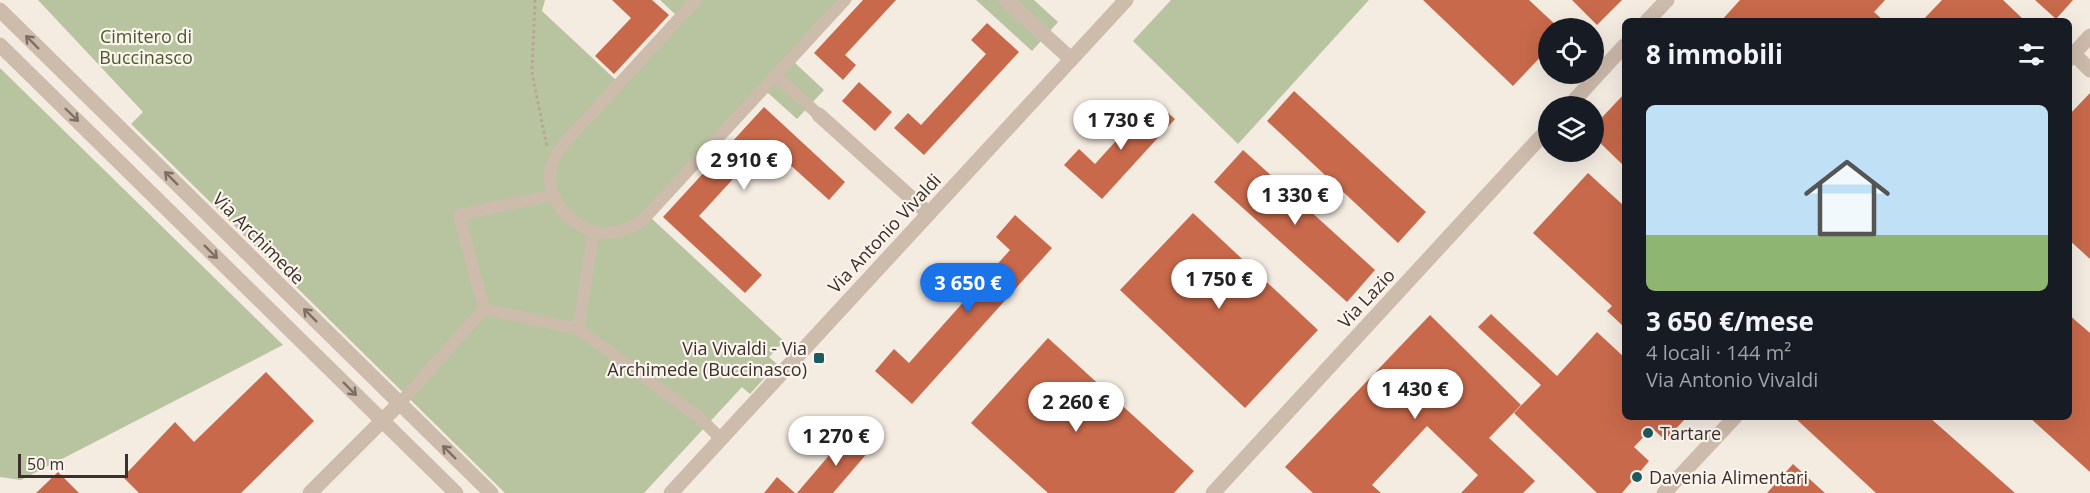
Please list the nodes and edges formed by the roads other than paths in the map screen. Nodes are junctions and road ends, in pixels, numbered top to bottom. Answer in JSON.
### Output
{"nodes":[{"id":1,"x":696,"y":0,"type":"edge"},
{"id":2,"x":845,"y":0,"type":"edge"},
{"id":3,"x":1006,"y":0,"type":"edge"},
{"id":4,"x":1126,"y":0,"type":"edge"},
{"id":5,"x":1667,"y":0,"type":"edge"},
{"id":6,"x":0,"y":10,"type":"edge"},
{"id":7,"x":1650,"y":18,"type":"edge"},
{"id":8,"x":2090,"y":36,"type":"edge"},
{"id":9,"x":0,"y":45,"type":"edge"},
{"id":10,"x":1622,"y":48,"type":"edge"},
{"id":11,"x":2072,"y":56,"type":"edge"},
{"id":12,"x":2072,"y":58,"type":"edge"},
{"id":13,"x":1071,"y":59,"type":"junction"},
{"id":14,"x":2090,"y":70,"type":"edge"},
{"id":15,"x":775,"y":75,"type":"junction"},
{"id":16,"x":1578,"y":96,"type":"edge"},
{"id":17,"x":819,"y":115,"type":"joint"},
{"id":18,"x":1538,"y":140,"type":"edge"},
{"id":19,"x":553,"y":195,"type":"junction"},
{"id":20,"x":928,"y":213,"type":"junction"},
{"id":21,"x":594,"y":231,"type":"junction"},
{"id":22,"x":484,"y":309,"type":"junction"},
{"id":23,"x":578,"y":328,"type":"junction"},
{"id":24,"x":400,"y":404,"type":"junction"},
{"id":25,"x":383,"y":420,"type":"junction"},
{"id":26,"x":1732,"y":420,"type":"edge"},
{"id":27,"x":721,"y":439,"type":"junction"},
{"id":28,"x":310,"y":493,"type":"edge"},
{"id":29,"x":456,"y":493,"type":"edge"},
{"id":30,"x":491,"y":493,"type":"edge"},
{"id":31,"x":672,"y":493,"type":"edge"},
{"id":32,"x":1213,"y":493,"type":"edge"},
{"id":33,"x":1664,"y":493,"type":"edge"}],
"edges":[{"from":1,"to":19,"type":"street"},
{"from":2,"to":15,"type":"street"},
{"from":3,"to":13,"type":"street"},
{"from":4,"to":13,"type":"street","name":"Via Antonio Vivaldi"},
{"from":5,"to":7,"type":"street"},
{"from":24,"to":6,"type":"street","name":"Via Archimede","one_way":true},
{"from":8,"to":11,"type":"street"},
{"from":9,"to":25,"type":"street","one_way":true},
{"from":10,"to":16,"type":"street"},
{"from":12,"to":14,"type":"street"},
{"from":13,"to":20,"type":"street","name":"Via Antonio Vivaldi"},
{"from":15,"to":17,"type":"street"},
{"from":15,"to":21,"type":"street"},
{"from":17,"to":20,"type":"street"},
{"from":18,"to":32,"type":"street","name":"Via Lazio"},
{"from":19,"to":21,"type":"street"},
{"from":19,"to":22,"type":"street"},
{"from":20,"to":27,"type":"street","name":"Via Antonio Vivaldi"},
{"from":21,"to":23,"type":"street"},
{"from":22,"to":23,"type":"street"},
{"from":22,"to":24,"type":"street"},
{"from":23,"to":27,"type":"street"},
{"from":24,"to":25,"type":"street"},
{"from":30,"to":24,"type":"street","name":"Via Archimede","one_way":true},
{"from":25,"to":28,"type":"street"},
{"from":25,"to":29,"type":"street"},
{"from":26,"to":33,"type":"street"},
{"from":27,"to":31,"type":"street","name":"Via Antonio Vivaldi"}]}
